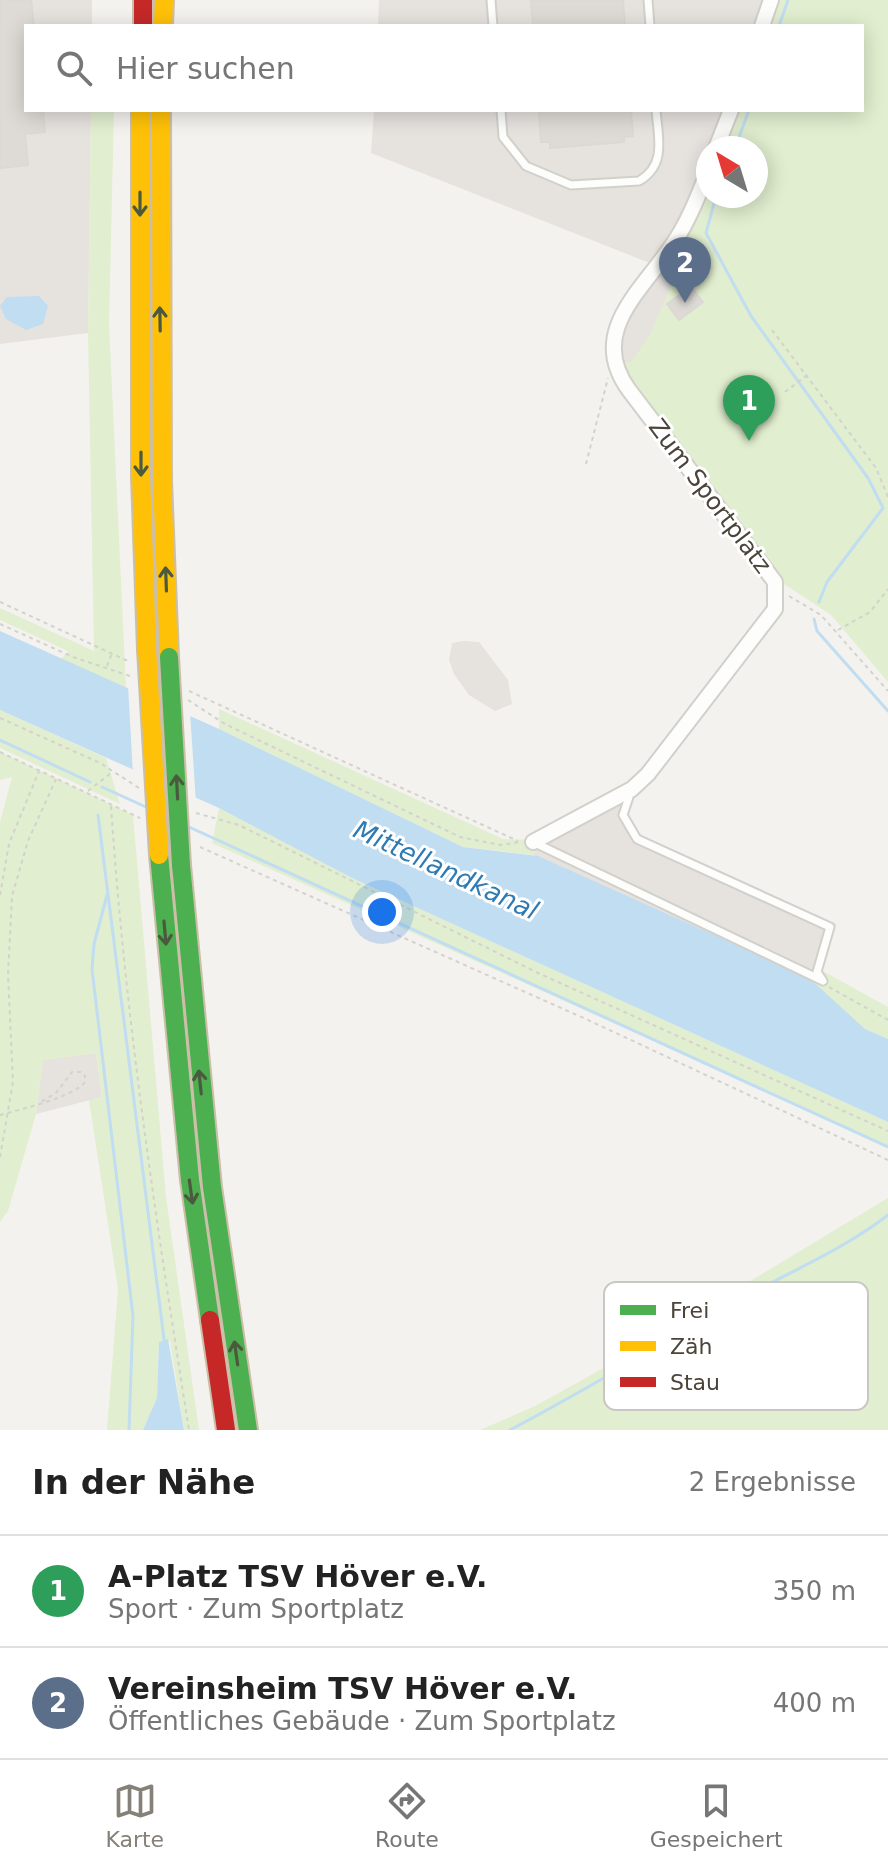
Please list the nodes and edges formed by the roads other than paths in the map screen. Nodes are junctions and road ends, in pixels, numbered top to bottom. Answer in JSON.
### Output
{"nodes":[{"id":1,"x":143,"y":0,"type":"edge"},
{"id":2,"x":164,"y":0,"type":"edge"},
{"id":3,"x":491,"y":0,"type":"edge"},
{"id":4,"x":648,"y":0,"type":"edge"},
{"id":5,"x":771,"y":0,"type":"edge"},
{"id":6,"x":143,"y":24,"type":"edge"},
{"id":7,"x":163,"y":24,"type":"edge"},
{"id":8,"x":493,"y":24,"type":"edge"},
{"id":9,"x":650,"y":24,"type":"edge"},
{"id":10,"x":763,"y":24,"type":"edge"},
{"id":11,"x":141,"y":112,"type":"edge"},
{"id":12,"x":161,"y":112,"type":"edge"},
{"id":13,"x":501,"y":112,"type":"edge"},
{"id":14,"x":656,"y":112,"type":"edge"},
{"id":15,"x":730,"y":112,"type":"edge"},
{"id":16,"x":721,"y":136,"type":"edge"},
{"id":17,"x":696,"y":196,"type":"edge"},
{"id":18,"x":632,"y":789,"type":"junction"},
{"id":19,"x":533,"y":842,"type":"joint"},
{"id":20,"x":226,"y":1430,"type":"edge"},
{"id":21,"x":248,"y":1430,"type":"edge"}],
"edges":[{"from":1,"to":6,"type":"highway"},
{"from":2,"to":7,"type":"highway"},
{"from":3,"to":8,"type":"lane"},
{"from":4,"to":9,"type":"lane"},
{"from":5,"to":10,"type":"street"},
{"from":11,"to":20,"type":"highway","one_way":true,"bridge":true},
{"from":21,"to":12,"type":"highway","one_way":true,"bridge":true},
{"from":13,"to":14,"type":"lane"},
{"from":15,"to":16,"type":"street"},
{"from":17,"to":18,"type":"street","name":"Zum Sportplatz"},
{"from":18,"to":19,"type":"street","name":"Zum Sportplatz"},
{"from":18,"to":19,"type":"lane"}]}
